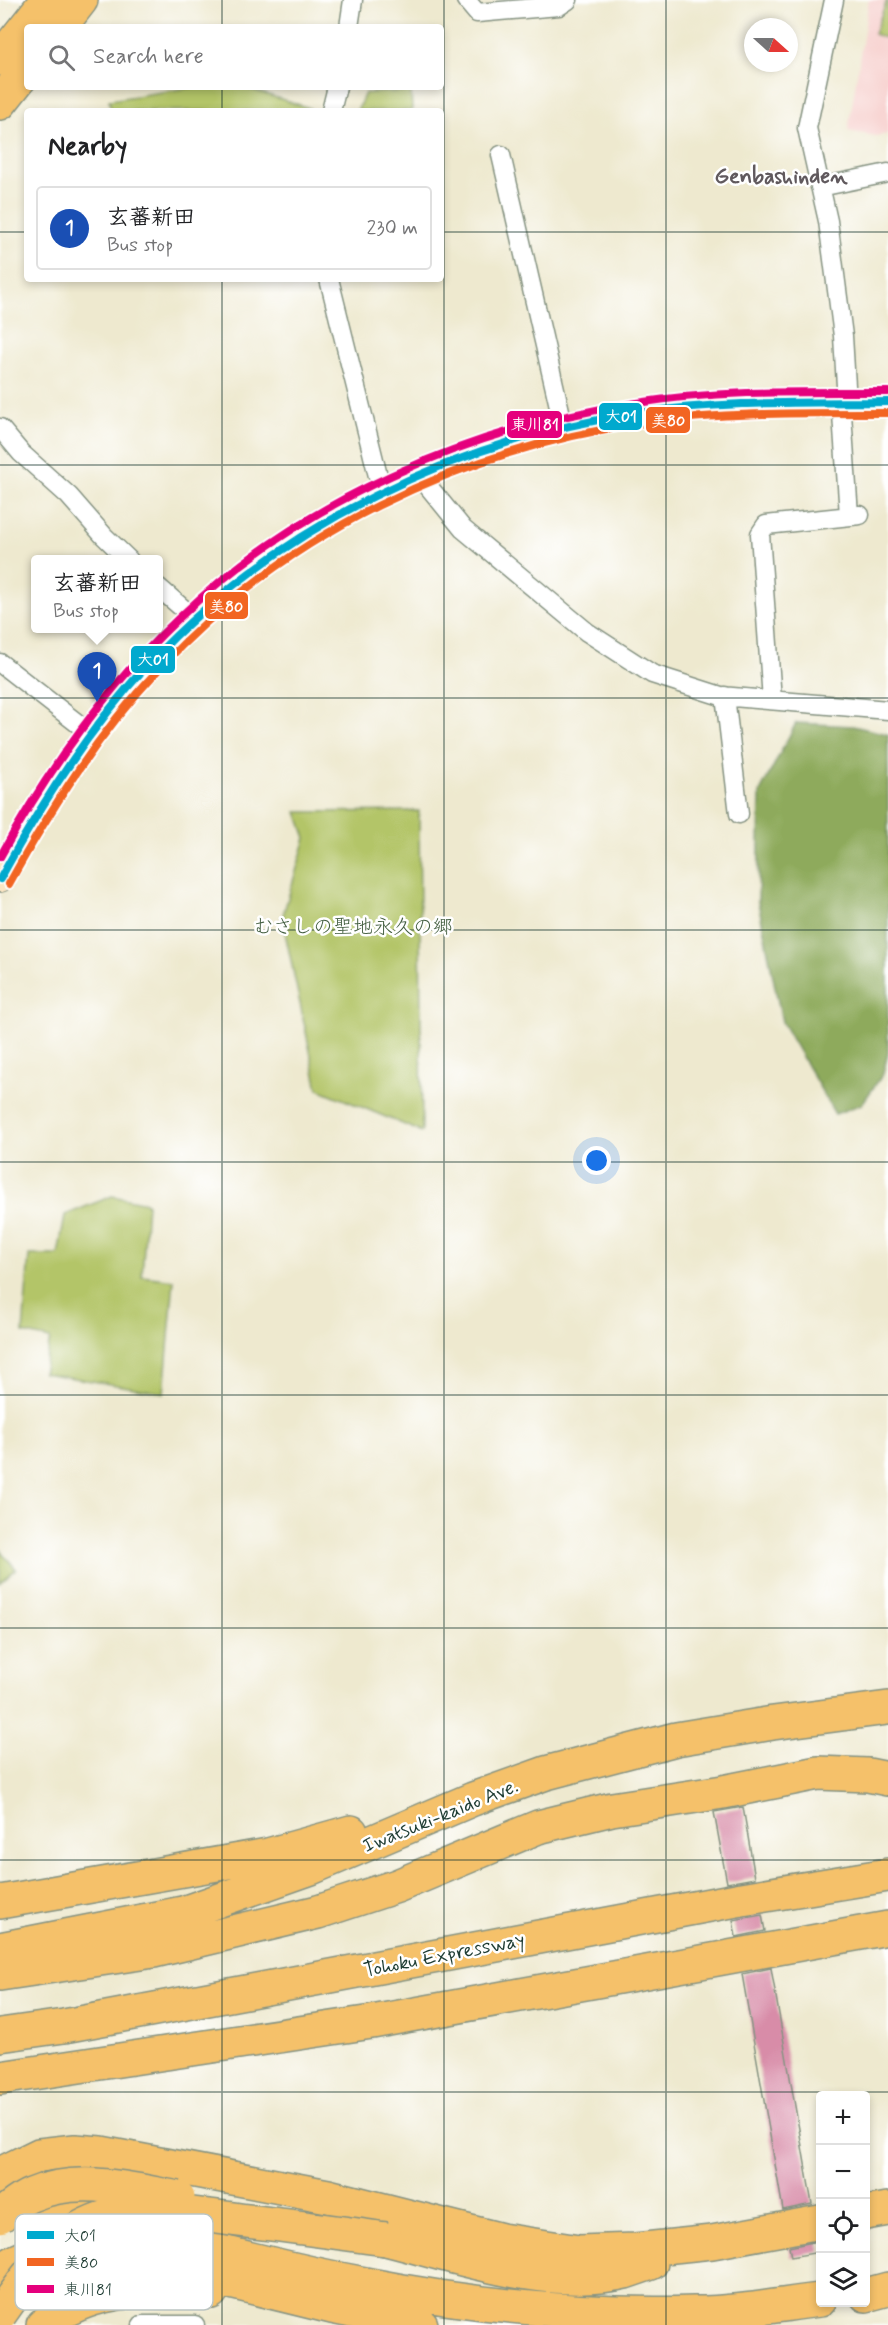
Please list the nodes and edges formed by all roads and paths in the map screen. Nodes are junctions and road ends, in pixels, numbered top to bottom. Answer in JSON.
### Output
{"nodes":[{"id":1,"x":47,"y":0,"type":"edge"},
{"id":2,"x":81,"y":0,"type":"edge"},
{"id":3,"x":353,"y":0,"type":"edge"},
{"id":4,"x":466,"y":0,"type":"edge"},
{"id":5,"x":568,"y":0,"type":"edge"},
{"id":6,"x":834,"y":0,"type":"edge"},
{"id":7,"x":28,"y":24,"type":"edge"},
{"id":8,"x":62,"y":24,"type":"edge"},
{"id":9,"x":349,"y":24,"type":"edge"},
{"id":10,"x":24,"y":29,"type":"edge"},
{"id":11,"x":0,"y":59,"type":"edge"},
{"id":12,"x":24,"y":73,"type":"edge"},
{"id":13,"x":336,"y":90,"type":"edge"},
{"id":14,"x":0,"y":103,"type":"edge"},
{"id":15,"x":331,"y":108,"type":"edge"},
{"id":16,"x":501,"y":155,"type":"dead end"},
{"id":17,"x":888,"y":173,"type":"edge"},
{"id":18,"x":820,"y":187,"type":"junction"},
{"id":19,"x":330,"y":282,"type":"edge"},
{"id":20,"x":888,"y":402,"type":"edge"},
{"id":21,"x":847,"y":403,"type":"junction"},
{"id":22,"x":0,"y":428,"type":"edge"},
{"id":23,"x":564,"y":428,"type":"junction"},
{"id":24,"x":419,"y":475,"type":"junction"},
{"id":25,"x":382,"y":492,"type":"junction"},
{"id":26,"x":124,"y":555,"type":"edge"},
{"id":27,"x":163,"y":591,"type":"edge"},
{"id":28,"x":195,"y":619,"type":"junction"},
{"id":29,"x":0,"y":663,"type":"edge"},
{"id":30,"x":725,"y":696,"type":"junction"},
{"id":31,"x":772,"y":700,"type":"junction"},
{"id":32,"x":888,"y":710,"type":"edge"},
{"id":33,"x":90,"y":733,"type":"junction"},
{"id":34,"x":739,"y":814,"type":"dead end"},
{"id":35,"x":0,"y":879,"type":"edge"},
{"id":36,"x":888,"y":1708,"type":"edge"},
{"id":37,"x":546,"y":1773,"type":"junction"},
{"id":38,"x":888,"y":1779,"type":"edge"},
{"id":39,"x":888,"y":1875,"type":"edge"},
{"id":40,"x":0,"y":1902,"type":"edge"},
{"id":41,"x":888,"y":1929,"type":"edge"},
{"id":42,"x":0,"y":1949,"type":"edge"},
{"id":43,"x":0,"y":1974,"type":"edge"},
{"id":44,"x":0,"y":2035,"type":"edge"},
{"id":45,"x":0,"y":2078,"type":"edge"},
{"id":46,"x":0,"y":2174,"type":"edge"},
{"id":47,"x":0,"y":2195,"type":"edge"},
{"id":48,"x":888,"y":2209,"type":"edge"},
{"id":49,"x":870,"y":2212,"type":"edge"},
{"id":50,"x":76,"y":2214,"type":"edge"},
{"id":51,"x":136,"y":2214,"type":"edge"},
{"id":52,"x":184,"y":2214,"type":"edge"},
{"id":53,"x":0,"y":2216,"type":"edge"},
{"id":54,"x":213,"y":2218,"type":"edge"},
{"id":55,"x":816,"y":2223,"type":"edge"},
{"id":56,"x":386,"y":2239,"type":"junction"},
{"id":57,"x":712,"y":2242,"type":"junction"},
{"id":58,"x":213,"y":2248,"type":"edge"},
{"id":59,"x":15,"y":2264,"type":"edge"},
{"id":60,"x":0,"y":2272,"type":"edge"},
{"id":61,"x":213,"y":2278,"type":"edge"},
{"id":62,"x":213,"y":2292,"type":"edge"},
{"id":63,"x":15,"y":2293,"type":"edge"},
{"id":64,"x":816,"y":2301,"type":"edge"},
{"id":65,"x":332,"y":2307,"type":"junction"},
{"id":66,"x":831,"y":2307,"type":"edge"},
{"id":67,"x":67,"y":2310,"type":"edge"},
{"id":68,"x":0,"y":2314,"type":"edge"},
{"id":69,"x":43,"y":2325,"type":"edge"},
{"id":70,"x":142,"y":2325,"type":"edge"},
{"id":71,"x":195,"y":2325,"type":"edge"},
{"id":72,"x":421,"y":2325,"type":"edge"},
{"id":73,"x":739,"y":2325,"type":"edge"}],
"edges":[{"from":1,"to":7,"type":"highway"},
{"from":2,"to":8,"type":"highway"},
{"from":3,"to":9,"type":"street"},
{"from":4,"to":5,"type":"street"},
{"from":6,"to":18,"type":"street"},
{"from":10,"to":11,"type":"highway"},
{"from":12,"to":14,"type":"highway"},
{"from":13,"to":15,"type":"street"},
{"from":16,"to":23,"type":"street"},
{"from":17,"to":18,"type":"street"},
{"from":18,"to":21,"type":"street"},
{"from":19,"to":25,"type":"street"},
{"from":20,"to":21,"type":"main road"},
{"from":21,"to":23,"type":"main road"},
{"from":21,"to":31,"type":"street"},
{"from":22,"to":26,"type":"street"},
{"from":23,"to":24,"type":"main road"},
{"from":24,"to":25,"type":"main road"},
{"from":24,"to":30,"type":"street"},
{"from":25,"to":28,"type":"main road"},
{"from":27,"to":28,"type":"street"},
{"from":28,"to":33,"type":"main road"},
{"from":29,"to":33,"type":"street"},
{"from":30,"to":31,"type":"street"},
{"from":30,"to":34,"type":"street"},
{"from":31,"to":32,"type":"street"},
{"from":33,"to":35,"type":"main road"},
{"from":36,"to":37,"type":"highway","name":"Iwatsuki-kaido Ave."},
{"from":37,"to":40,"type":"highway"},
{"from":37,"to":42,"type":"highway","name":"Iwatsuki-kaido Ave."},
{"from":38,"to":43,"type":"highway"},
{"from":39,"to":44,"type":"highway","name":"Tohoku Expressway"},
{"from":41,"to":45,"type":"highway"},
{"from":46,"to":57,"type":"highway"},
{"from":47,"to":50,"type":"highway"},
{"from":48,"to":49,"type":"highway"},
{"from":51,"to":52,"type":"highway","bridge":true},
{"from":53,"to":56,"type":"highway","bridge":true},
{"from":54,"to":56,"type":"highway","bridge":true},
{"from":55,"to":57,"type":"highway"},
{"from":56,"to":57,"type":"highway"},
{"from":58,"to":64,"type":"highway"},
{"from":59,"to":60,"type":"highway"},
{"from":61,"to":65,"type":"highway"},
{"from":62,"to":65,"type":"highway"},
{"from":63,"to":68,"type":"highway","bridge":true},
{"from":65,"to":72,"type":"highway"},
{"from":66,"to":73,"type":"highway"},
{"from":67,"to":69,"type":"highway"},
{"from":70,"to":71,"type":"street"}]}
